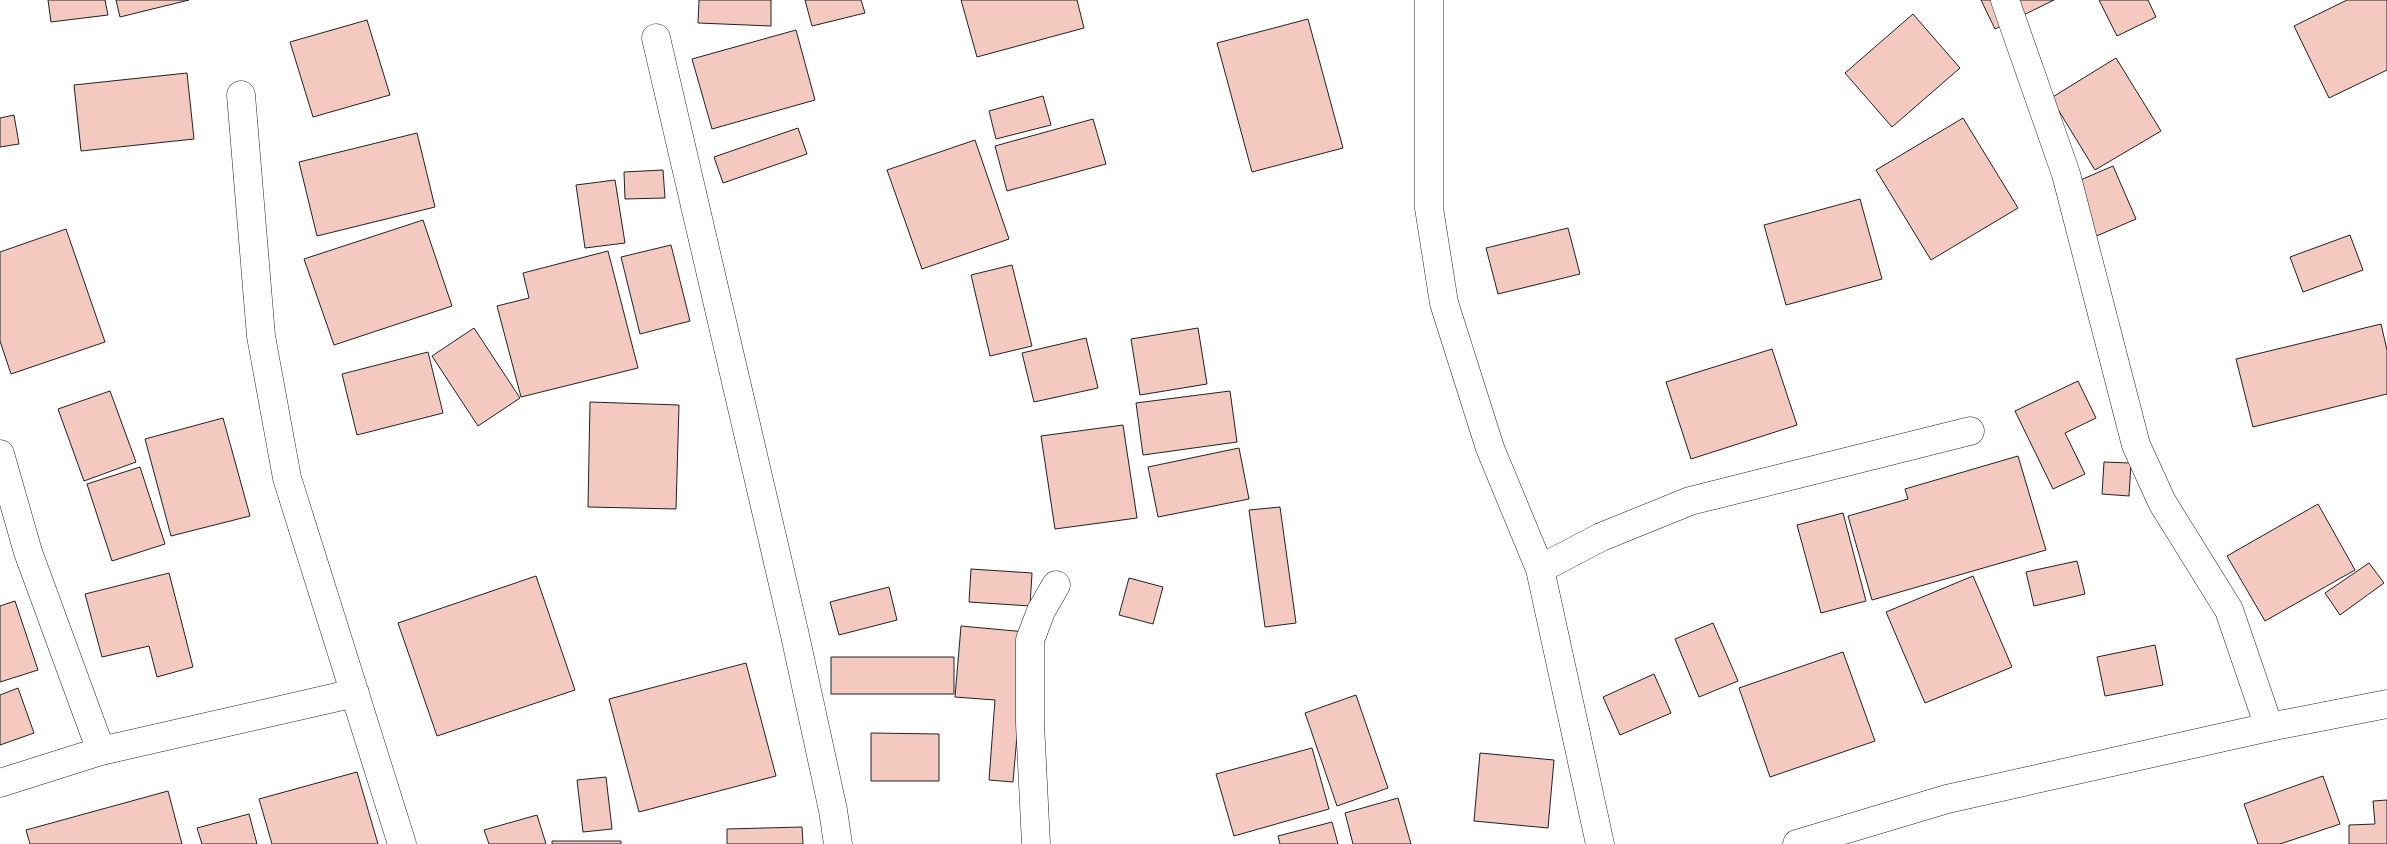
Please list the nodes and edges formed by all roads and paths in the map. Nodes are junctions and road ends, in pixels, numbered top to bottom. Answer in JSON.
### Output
{"nodes":[{"id":1,"x":1429,"y":0,"type":"edge"},
{"id":2,"x":2005,"y":0,"type":"edge"},
{"id":3,"x":656,"y":38,"type":"dead end"},
{"id":4,"x":240,"y":94,"type":"dead end"},
{"id":5,"x":1970,"y":431,"type":"dead end"},
{"id":6,"x":0,"y":454,"type":"edge"},
{"id":7,"x":1540,"y":569,"type":"junction"},
{"id":8,"x":1056,"y":585,"type":"dead end"},
{"id":9,"x":354,"y":693,"type":"junction"},
{"id":10,"x":2387,"y":704,"type":"edge"},
{"id":11,"x":2269,"y":727,"type":"junction"},
{"id":12,"x":101,"y":751,"type":"junction"},
{"id":13,"x":0,"y":783,"type":"edge"},
{"id":14,"x":402,"y":844,"type":"edge"},
{"id":15,"x":838,"y":844,"type":"edge"},
{"id":16,"x":1036,"y":844,"type":"edge"},
{"id":17,"x":1600,"y":844,"type":"edge"},
{"id":18,"x":1797,"y":844,"type":"edge"}],
"edges":[{"from":1,"to":7,"type":"street"},
{"from":2,"to":11,"type":"street"},
{"from":3,"to":15,"type":"street"},
{"from":4,"to":9,"type":"street"},
{"from":5,"to":7,"type":"street"},
{"from":6,"to":12,"type":"street"},
{"from":7,"to":17,"type":"street"},
{"from":8,"to":16,"type":"street"},
{"from":9,"to":12,"type":"street"},
{"from":9,"to":14,"type":"street"},
{"from":10,"to":11,"type":"street"},
{"from":11,"to":18,"type":"street"},
{"from":12,"to":13,"type":"street"}]}
